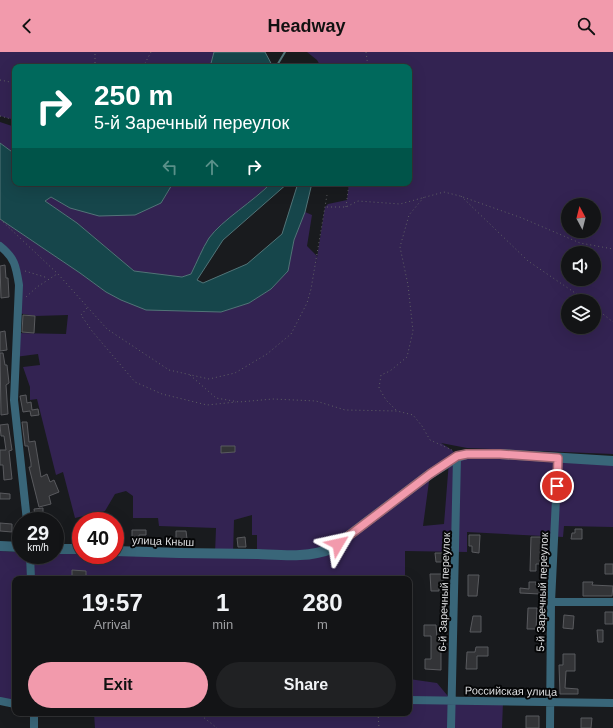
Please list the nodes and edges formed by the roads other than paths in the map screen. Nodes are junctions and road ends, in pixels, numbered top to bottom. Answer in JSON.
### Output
{"nodes":[{"id":1,"x":0,"y":246,"type":"edge"},
{"id":2,"x":457,"y":456,"type":"junction"},
{"id":3,"x":558,"y":458,"type":"junction"},
{"id":4,"x":613,"y":461,"type":"edge"},
{"id":5,"x":26,"y":512,"type":"edge"},
{"id":6,"x":0,"y":546,"type":"edge"},
{"id":7,"x":12,"y":547,"type":"edge"},
{"id":8,"x":124,"y":551,"type":"edge"},
{"id":9,"x":30,"y":564,"type":"edge"},
{"id":10,"x":31,"y":576,"type":"edge"},
{"id":11,"x":551,"y":602,"type":"junction"},
{"id":12,"x":613,"y":602,"type":"edge"},
{"id":13,"x":0,"y":700,"type":"edge"},
{"id":14,"x":412,"y":700,"type":"edge"},
{"id":15,"x":452,"y":701,"type":"junction"},
{"id":16,"x":550,"y":702,"type":"junction"},
{"id":17,"x":12,"y":703,"type":"edge"},
{"id":18,"x":613,"y":703,"type":"edge"},
{"id":19,"x":34,"y":716,"type":"edge"},
{"id":20,"x":34,"y":728,"type":"edge"},
{"id":21,"x":451,"y":728,"type":"edge"},
{"id":22,"x":550,"y":728,"type":"edge"}],
"edges":[{"from":1,"to":5,"type":"street"},
{"from":2,"to":3,"type":"street"},
{"from":2,"to":8,"type":"street","name":"улица Кныш"},
{"from":2,"to":15,"type":"street","name":"6-й Заречный переулок"},
{"from":3,"to":4,"type":"street"},
{"from":3,"to":11,"type":"street","name":"5-й Заречный переулок"},
{"from":6,"to":7,"type":"street"},
{"from":9,"to":10,"type":"street"},
{"from":11,"to":12,"type":"street"},
{"from":11,"to":16,"type":"street","name":"5-й Заречный переулок"},
{"from":13,"to":17,"type":"street"},
{"from":14,"to":15,"type":"street","name":"Российская улица"},
{"from":15,"to":16,"type":"street","name":"Российская улица"},
{"from":15,"to":21,"type":"street","name":"6-й Заречный переулок"},
{"from":16,"to":18,"type":"street","name":"Российская улица"},
{"from":16,"to":22,"type":"street","name":"5-й Заречный переулок"},
{"from":19,"to":20,"type":"street"}]}
